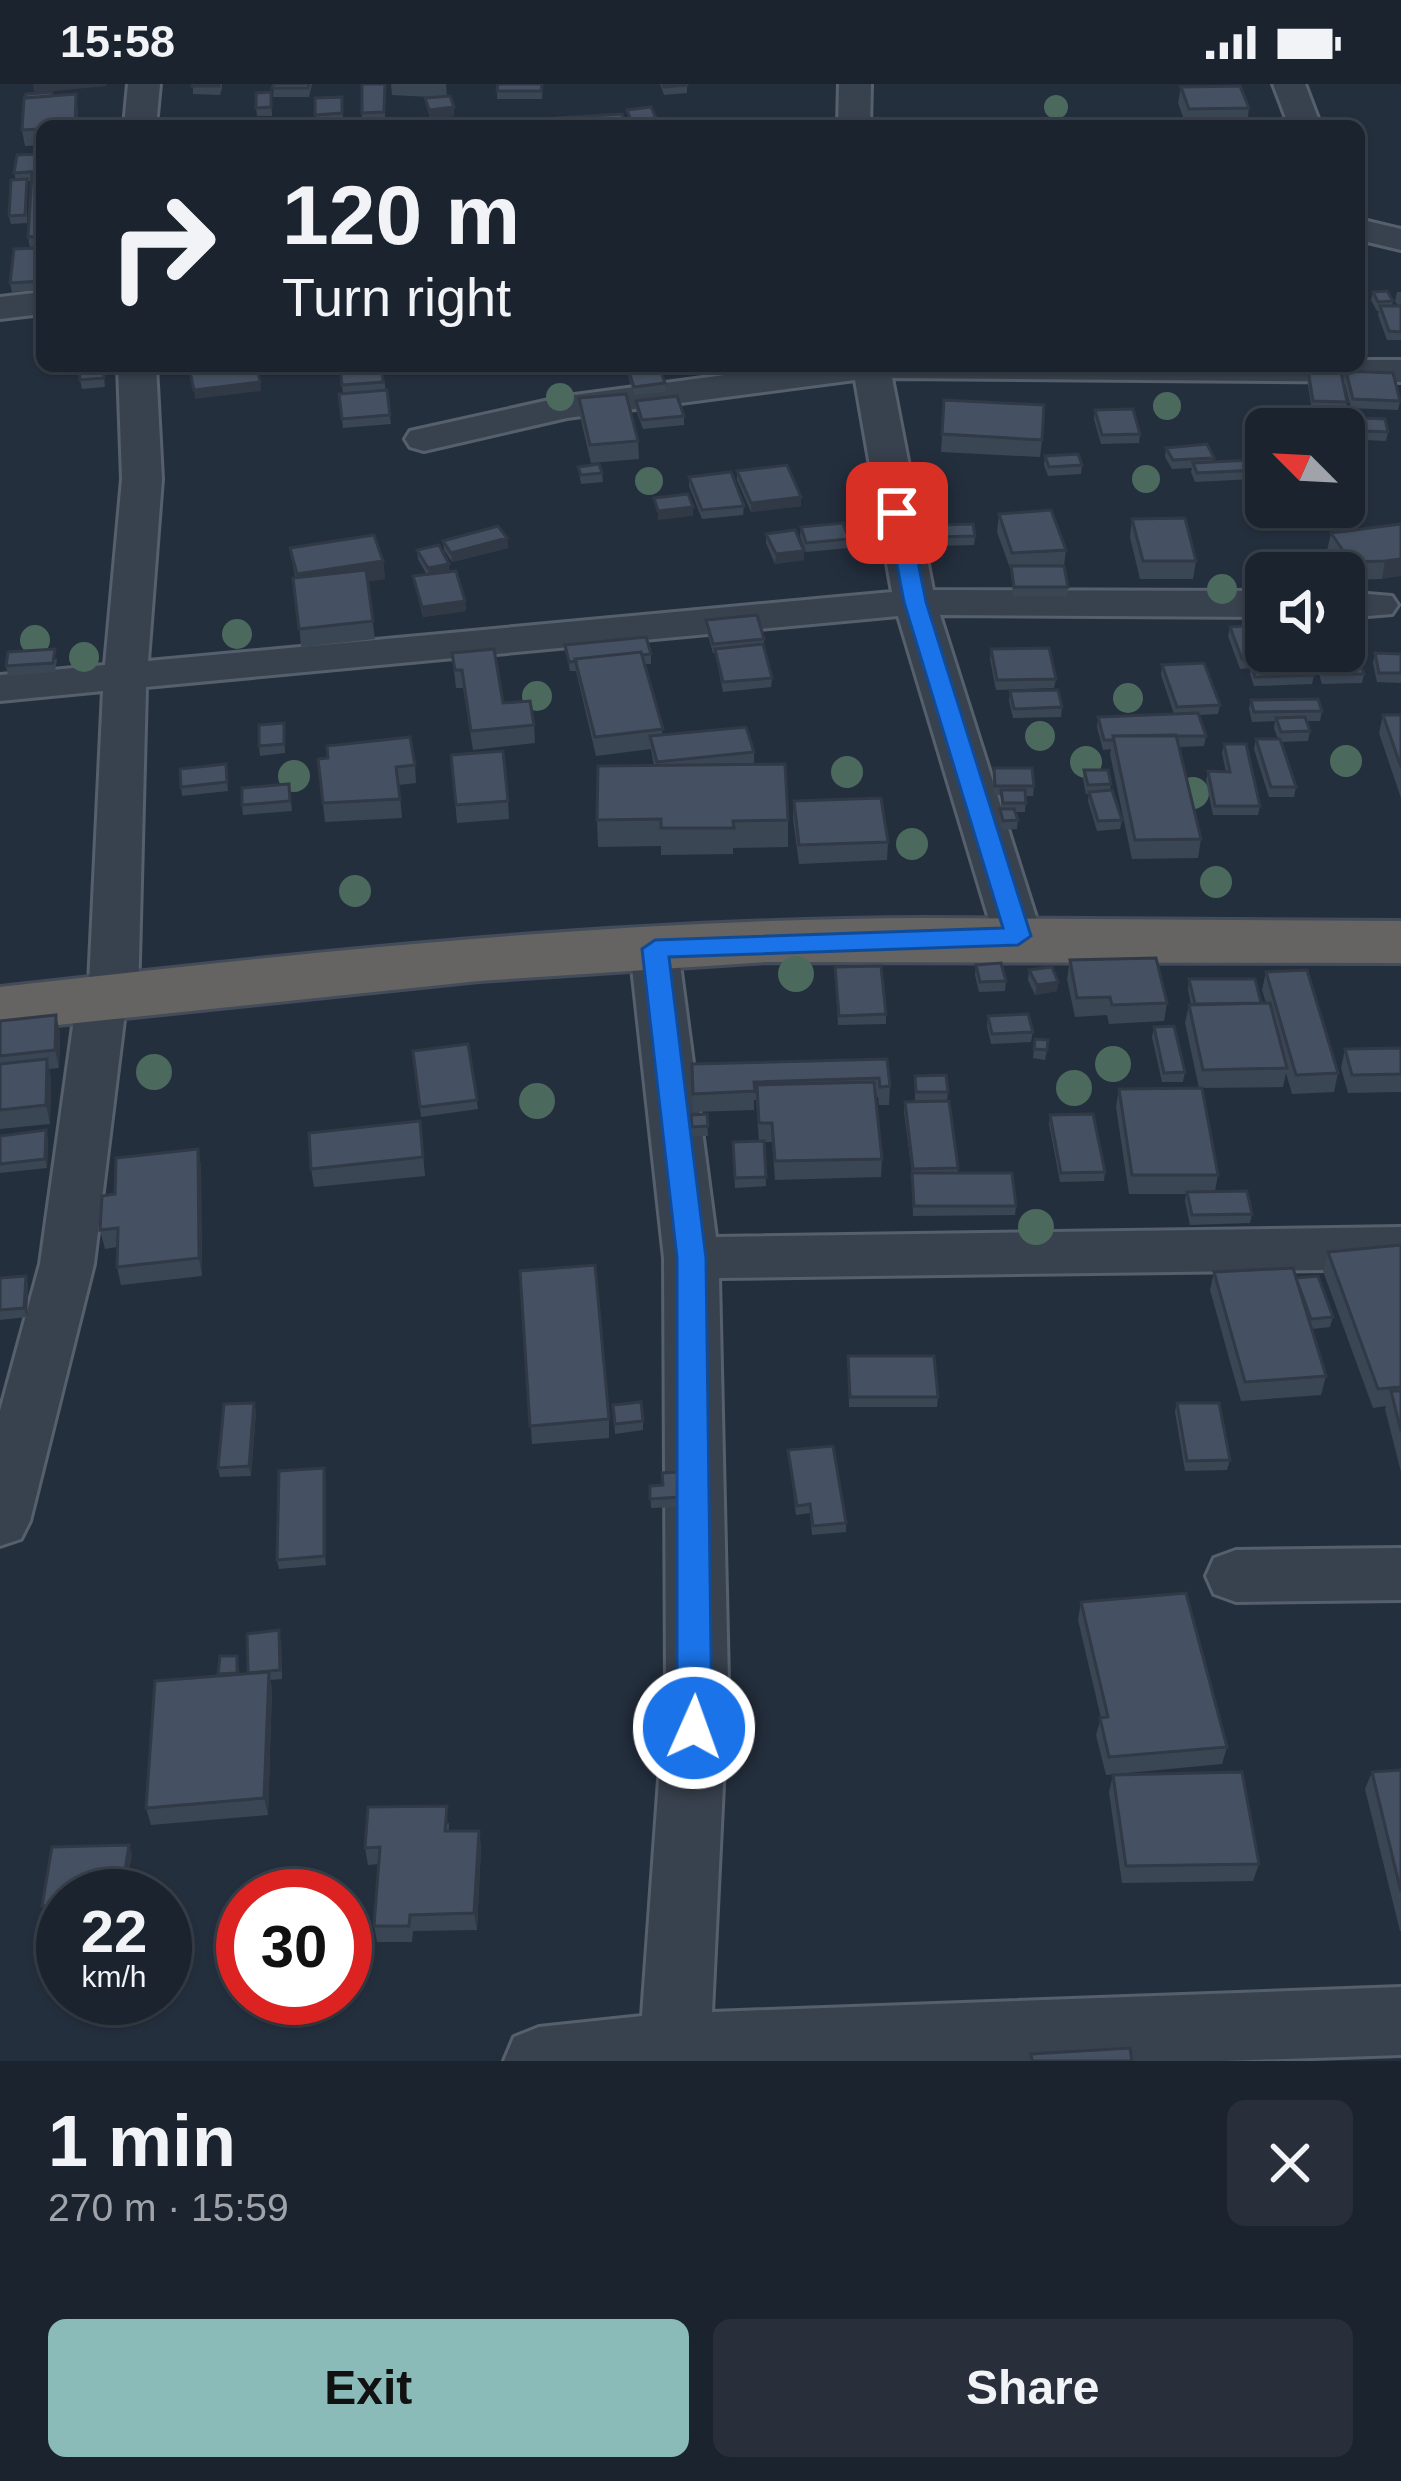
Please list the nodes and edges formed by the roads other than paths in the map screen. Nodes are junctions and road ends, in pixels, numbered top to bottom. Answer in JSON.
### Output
{"nodes":[{"id":1,"x":143,"y":84,"type":"edge"},
{"id":2,"x":855,"y":84,"type":"edge"},
{"id":3,"x":1289,"y":84,"type":"edge"},
{"id":4,"x":140,"y":120,"type":"edge"},
{"id":5,"x":854,"y":120,"type":"edge"},
{"id":6,"x":1303,"y":120,"type":"edge"},
{"id":7,"x":1365,"y":231,"type":"edge"},
{"id":8,"x":1401,"y":240,"type":"edge"},
{"id":9,"x":36,"y":304,"type":"edge"},
{"id":10,"x":0,"y":308,"type":"edge"},
{"id":11,"x":1365,"y":371,"type":"edge"},
{"id":12,"x":1401,"y":371,"type":"edge"},
{"id":13,"x":137,"y":372,"type":"edge"},
{"id":14,"x":827,"y":372,"type":"edge"},
{"id":15,"x":873,"y":372,"type":"edge"},
{"id":16,"x":424,"y":439,"type":"dead end"},
{"id":17,"x":915,"y":602,"type":"junction"},
{"id":18,"x":1245,"y":604,"type":"edge"},
{"id":19,"x":125,"y":677,"type":"junction"},
{"id":20,"x":0,"y":688,"type":"edge"},
{"id":21,"x":1018,"y":936,"type":"junction"},
{"id":22,"x":1401,"y":942,"type":"edge"},
{"id":23,"x":655,"y":949,"type":"junction"},
{"id":24,"x":108,"y":998,"type":"junction"},
{"id":25,"x":0,"y":1009,"type":"edge"},
{"id":26,"x":1401,"y":1248,"type":"edge"},
{"id":27,"x":691,"y":1258,"type":"junction"},
{"id":28,"x":0,"y":1521,"type":"edge"},
{"id":29,"x":1401,"y":1574,"type":"edge"},
{"id":30,"x":1236,"y":1576,"type":"dead end"},
{"id":31,"x":1401,"y":2021,"type":"edge"},
{"id":32,"x":675,"y":2054,"type":"edge"},
{"id":33,"x":538,"y":2061,"type":"edge"}],
"edges":[{"from":1,"to":4,"type":"street"},
{"from":2,"to":5,"type":"street"},
{"from":3,"to":6,"type":"street"},
{"from":7,"to":8,"type":"street"},
{"from":9,"to":10,"type":"street"},
{"from":11,"to":12,"type":"street"},
{"from":13,"to":19,"type":"street"},
{"from":14,"to":16,"type":"street"},
{"from":15,"to":17,"type":"street"},
{"from":17,"to":18,"type":"street"},
{"from":17,"to":19,"type":"street"},
{"from":17,"to":21,"type":"street"},
{"from":19,"to":20,"type":"street"},
{"from":19,"to":24,"type":"street"},
{"from":21,"to":22,"type":"highway"},
{"from":21,"to":23,"type":"highway"},
{"from":23,"to":24,"type":"highway"},
{"from":23,"to":27,"type":"street"},
{"from":24,"to":25,"type":"highway"},
{"from":24,"to":28,"type":"street"},
{"from":26,"to":27,"type":"street"},
{"from":27,"to":32,"type":"street"},
{"from":29,"to":30,"type":"street"},
{"from":31,"to":32,"type":"street"},
{"from":32,"to":33,"type":"street"}]}
